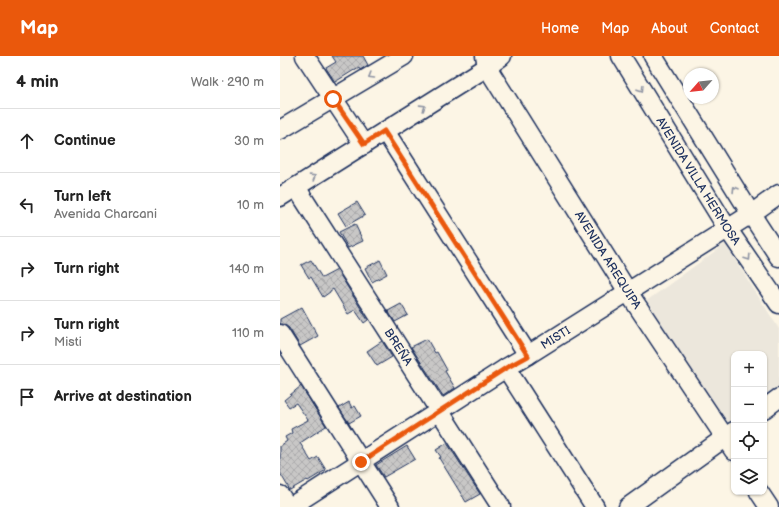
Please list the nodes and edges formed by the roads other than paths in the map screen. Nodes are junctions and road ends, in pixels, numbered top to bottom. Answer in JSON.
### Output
{"nodes":[{"id":1,"x":305,"y":56,"type":"edge"},
{"id":2,"x":404,"y":56,"type":"edge"},
{"id":3,"x":502,"y":56,"type":"edge"},
{"id":4,"x":621,"y":56,"type":"edge"},
{"id":5,"x":653,"y":56,"type":"edge"},
{"id":6,"x":486,"y":61,"type":"edge"},
{"id":7,"x":333,"y":99,"type":"junction"},
{"id":8,"x":281,"y":127,"type":"edge"},
{"id":9,"x":384,"y":131,"type":"junction"},
{"id":10,"x":364,"y":144,"type":"junction"},
{"id":11,"x":296,"y":187,"type":"junction"},
{"id":12,"x":779,"y":194,"type":"edge"},
{"id":13,"x":280,"y":197,"type":"edge"},
{"id":14,"x":751,"y":214,"type":"junction"},
{"id":15,"x":727,"y":228,"type":"junction"},
{"id":16,"x":779,"y":257,"type":"edge"},
{"id":17,"x":628,"y":292,"type":"junction"},
{"id":18,"x":779,"y":304,"type":"edge"},
{"id":19,"x":280,"y":334,"type":"edge"},
{"id":20,"x":528,"y":356,"type":"junction"},
{"id":21,"x":506,"y":368,"type":"junction"},
{"id":22,"x":779,"y":398,"type":"edge"},
{"id":23,"x":767,"y":407,"type":"edge"},
{"id":24,"x":440,"y":411,"type":"junction"},
{"id":25,"x":731,"y":440,"type":"edge"},
{"id":26,"x":361,"y":462,"type":"junction"},
{"id":27,"x":280,"y":495,"type":"edge"},
{"id":28,"x":761,"y":495,"type":"edge"},
{"id":29,"x":289,"y":507,"type":"edge"},
{"id":30,"x":390,"y":507,"type":"edge"},
{"id":31,"x":501,"y":507,"type":"edge"},
{"id":32,"x":594,"y":507,"type":"edge"},
{"id":33,"x":628,"y":507,"type":"edge"},
{"id":34,"x":769,"y":507,"type":"edge"}],
"edges":[{"from":1,"to":7,"type":"street"},
{"from":2,"to":7,"type":"street","one_way":true},
{"from":3,"to":6,"type":"street"},
{"from":4,"to":15,"type":"street","name":"AVENIDA VILLA HERMOSA","one_way":true},
{"from":14,"to":5,"type":"street","one_way":true},
{"from":9,"to":6,"type":"street","one_way":true},
{"from":6,"to":17,"type":"street","name":"AVENIDA AREQUIPA"},
{"from":7,"to":8,"type":"street"},
{"from":7,"to":10,"type":"street"},
{"from":9,"to":10,"type":"street"},
{"from":9,"to":20,"type":"street"},
{"from":11,"to":10,"type":"street","one_way":true},
{"from":11,"to":13,"type":"street"},
{"from":11,"to":24,"type":"street","name":"BREÑA"},
{"from":12,"to":14,"type":"street","name":"MISTI"},
{"from":14,"to":15,"type":"street","name":"MISTI"},
{"from":14,"to":16,"type":"street"},
{"from":15,"to":17,"type":"street","name":"MISTI"},
{"from":15,"to":18,"type":"street","name":"AVENIDA VILLA HERMOSA","one_way":true},
{"from":17,"to":20,"type":"street","name":"MISTI"},
{"from":17,"to":25,"type":"street","name":"AVENIDA AREQUIPA"},
{"from":19,"to":26,"type":"street"},
{"from":20,"to":21,"type":"street","name":"MISTI"},
{"from":21,"to":24,"type":"street","name":"MISTI"},
{"from":21,"to":32,"type":"street"},
{"from":22,"to":23,"type":"street"},
{"from":24,"to":26,"type":"street","name":"MISTI"},
{"from":24,"to":31,"type":"street","name":"BREÑA"},
{"from":25,"to":33,"type":"street"},
{"from":26,"to":29,"type":"street","name":"MISTI"},
{"from":26,"to":30,"type":"street"},
{"from":27,"to":29,"type":"street"},
{"from":28,"to":34,"type":"street"}]}
